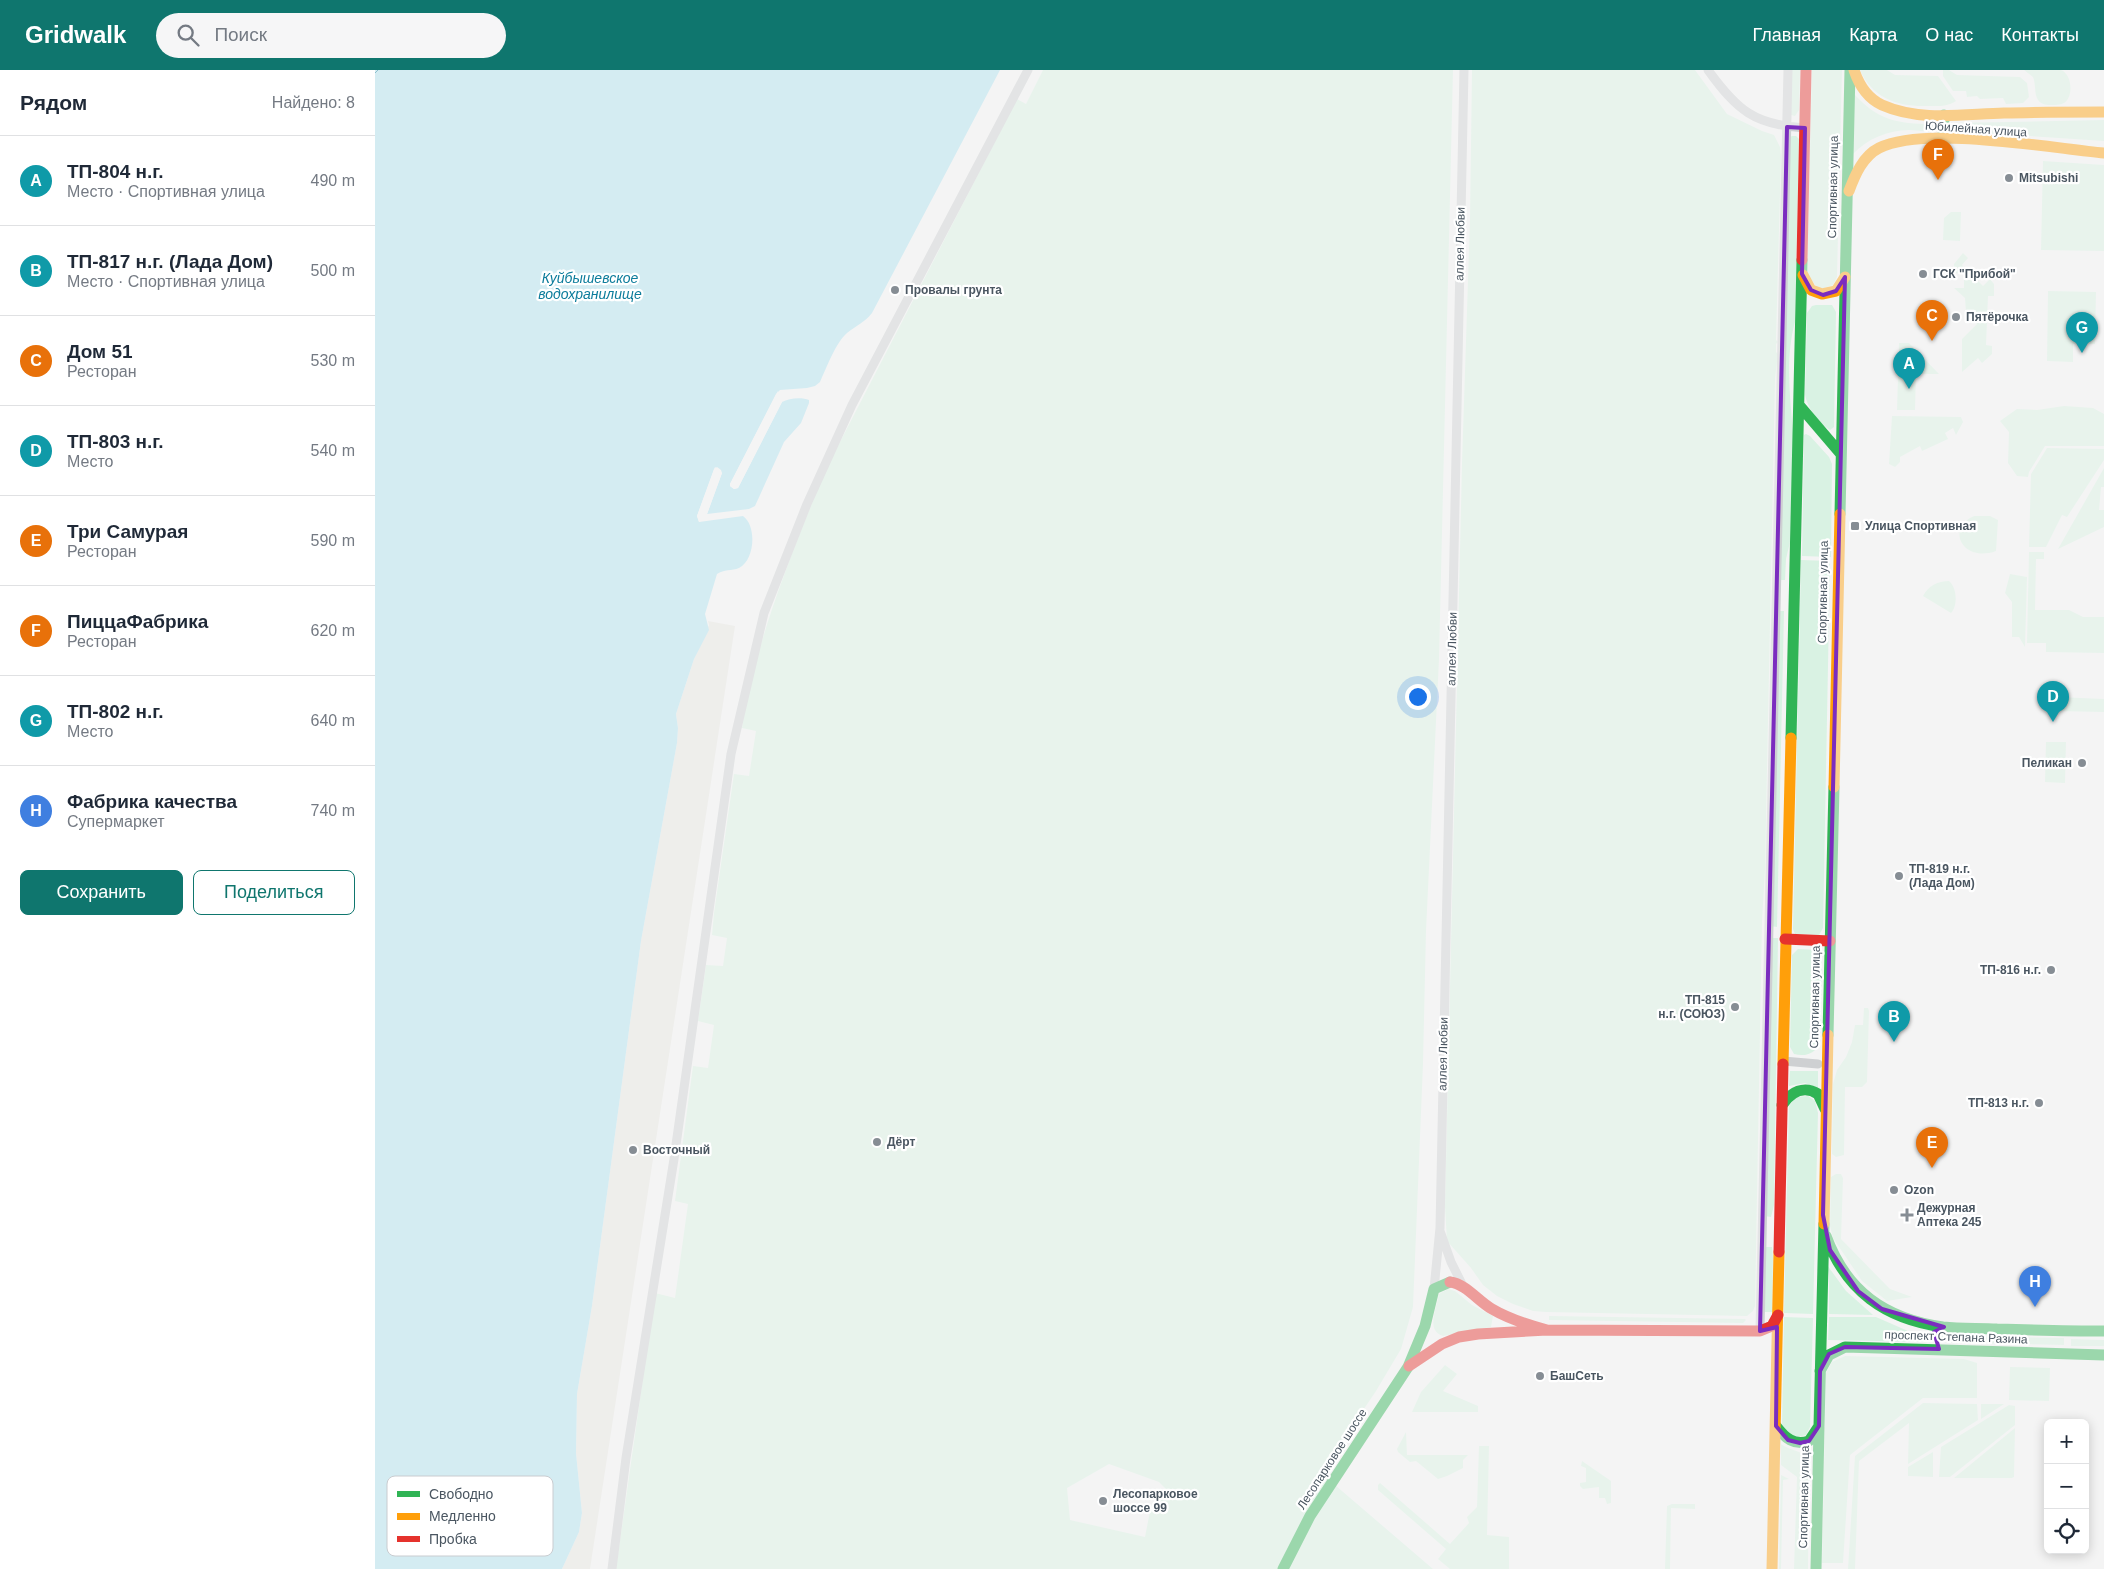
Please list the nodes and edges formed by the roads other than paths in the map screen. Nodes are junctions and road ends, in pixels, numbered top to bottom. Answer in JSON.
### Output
{"nodes":[{"id":1,"x":1027,"y":70,"type":"edge"},
{"id":2,"x":1464,"y":70,"type":"edge"},
{"id":3,"x":1708,"y":70,"type":"edge"},
{"id":4,"x":1789,"y":70,"type":"edge"},
{"id":5,"x":1806,"y":70,"type":"edge"},
{"id":6,"x":1850,"y":70,"type":"edge"},
{"id":7,"x":1854,"y":70,"type":"edge"},
{"id":8,"x":2104,"y":112,"type":"edge"},
{"id":9,"x":1944,"y":115,"type":"junction"},
{"id":10,"x":1787,"y":127,"type":"junction"},
{"id":11,"x":1805,"y":128,"type":"junction"},
{"id":12,"x":1943,"y":139,"type":"junction"},
{"id":13,"x":2104,"y":153,"type":"edge"},
{"id":14,"x":1846,"y":198,"type":"junction"},
{"id":15,"x":1802,"y":274,"type":"junction"},
{"id":16,"x":1845,"y":277,"type":"junction"},
{"id":17,"x":1799,"y":405,"type":"junction"},
{"id":18,"x":1840,"y":453,"type":"junction"},
{"id":19,"x":1785,"y":939,"type":"junction"},
{"id":20,"x":1830,"y":941,"type":"junction"},
{"id":21,"x":1783,"y":1062,"type":"junction"},
{"id":22,"x":1818,"y":1064,"type":"dead end"},
{"id":23,"x":1782,"y":1105,"type":"junction"},
{"id":24,"x":1825,"y":1115,"type":"junction"},
{"id":25,"x":1823,"y":1215,"type":"junction"},
{"id":26,"x":1440,"y":1228,"type":"junction"},
{"id":27,"x":1464,"y":1288,"type":"junction"},
{"id":28,"x":1434,"y":1289,"type":"junction"},
{"id":29,"x":1496,"y":1312,"type":"junction"},
{"id":30,"x":1778,"y":1315,"type":"junction"},
{"id":31,"x":1425,"y":1326,"type":"junction"},
{"id":32,"x":1944,"y":1327,"type":"junction"},
{"id":33,"x":1547,"y":1330,"type":"junction"},
{"id":34,"x":1760,"y":1331,"type":"junction"},
{"id":35,"x":2104,"y":1332,"type":"edge"},
{"id":36,"x":1491,"y":1333,"type":"junction"},
{"id":37,"x":1442,"y":1344,"type":"junction"},
{"id":38,"x":1939,"y":1349,"type":"junction"},
{"id":39,"x":1777,"y":1351,"type":"junction"},
{"id":40,"x":2104,"y":1355,"type":"edge"},
{"id":41,"x":1408,"y":1367,"type":"junction"},
{"id":42,"x":1819,"y":1371,"type":"junction"},
{"id":43,"x":1776,"y":1426,"type":"junction"},
{"id":44,"x":1819,"y":1426,"type":"junction"},
{"id":45,"x":612,"y":1569,"type":"edge"},
{"id":46,"x":1283,"y":1569,"type":"edge"},
{"id":47,"x":1772,"y":1569,"type":"edge"},
{"id":48,"x":1816,"y":1569,"type":"edge"}],
"edges":[{"from":1,"to":45,"type":"street"},
{"from":2,"to":26,"type":"street","name":"аллея Любви"},
{"from":3,"to":10,"type":"street"},
{"from":4,"to":10,"type":"street"},
{"from":5,"to":11,"type":"main road"},
{"from":6,"to":14,"type":"main road","name":"Спортивная улица"},
{"from":7,"to":9,"type":"main road","name":"Юбилейная улица"},
{"from":8,"to":9,"type":"main road","name":"Юбилейная улица"},
{"from":9,"to":12,"type":"main road"},
{"from":10,"to":11,"type":"street"},
{"from":10,"to":34,"type":"street"},
{"from":11,"to":15,"type":"main road"},
{"from":12,"to":13,"type":"main road","name":"Юбилейная улица"},
{"from":12,"to":14,"type":"main road","name":"Юбилейная улица"},
{"from":14,"to":16,"type":"main road","name":"Спортивная улица"},
{"from":15,"to":16,"type":"main road"},
{"from":15,"to":17,"type":"main road"},
{"from":16,"to":18,"type":"main road","name":"Спортивная улица"},
{"from":17,"to":18,"type":"main road"},
{"from":17,"to":19,"type":"main road"},
{"from":18,"to":20,"type":"main road","name":"Спортивная улица"},
{"from":19,"to":20,"type":"main road"},
{"from":19,"to":21,"type":"main road"},
{"from":20,"to":24,"type":"main road","name":"Спортивная улица"},
{"from":21,"to":22,"type":"street"},
{"from":21,"to":23,"type":"main road"},
{"from":23,"to":24,"type":"main road","name":"Спортивная улица"},
{"from":23,"to":30,"type":"main road"},
{"from":24,"to":25,"type":"main road","name":"Спортивная улица"},
{"from":25,"to":32,"type":"main road","name":"проспект Степана Разина"},
{"from":25,"to":42,"type":"main road","name":"Спортивная улица"},
{"from":26,"to":27,"type":"street","name":"аллея Любви"},
{"from":26,"to":28,"type":"street","name":"аллея Любви"},
{"from":27,"to":28,"type":"main road"},
{"from":27,"to":29,"type":"main road"},
{"from":28,"to":31,"type":"main road","name":"Лесопарковое шоссе"},
{"from":29,"to":33,"type":"main road"},
{"from":29,"to":36,"type":"main road"},
{"from":30,"to":34,"type":"main road"},
{"from":30,"to":39,"type":"main road"},
{"from":31,"to":37,"type":"main road"},
{"from":31,"to":41,"type":"main road","name":"Лесопарковое шоссе"},
{"from":32,"to":35,"type":"main road","name":"проспект Степана Разина"},
{"from":32,"to":38,"type":"main road"},
{"from":33,"to":34,"type":"main road"},
{"from":33,"to":36,"type":"main road","name":"Лесопарковое шоссе"},
{"from":34,"to":39,"type":"main road"},
{"from":36,"to":37,"type":"main road","name":"Лесопарковое шоссе"},
{"from":37,"to":41,"type":"main road","name":"Лесопарковое шоссе"},
{"from":38,"to":40,"type":"main road","name":"проспект Степана Разина"},
{"from":38,"to":42,"type":"main road","name":"проспект Степана Разина"},
{"from":39,"to":43,"type":"main road"},
{"from":41,"to":46,"type":"main road","name":"Лесопарковое шоссе"},
{"from":42,"to":44,"type":"main road","name":"Спортивная улица"},
{"from":43,"to":44,"type":"main road","name":"Спортивная улица"},
{"from":43,"to":47,"type":"main road"},
{"from":44,"to":48,"type":"main road","name":"Спортивная улица"}]}
